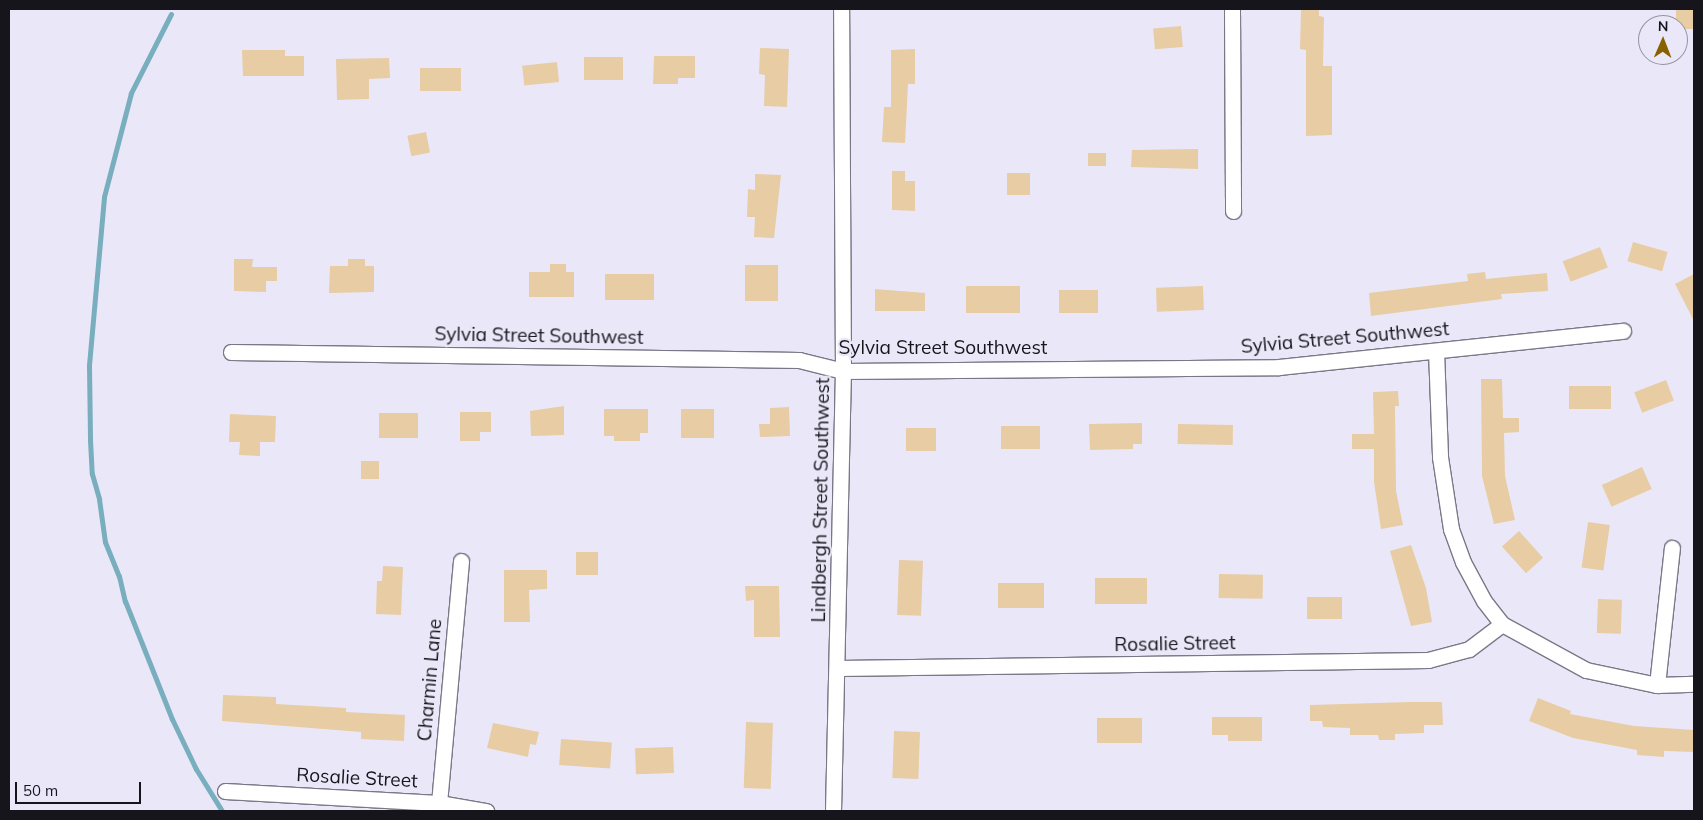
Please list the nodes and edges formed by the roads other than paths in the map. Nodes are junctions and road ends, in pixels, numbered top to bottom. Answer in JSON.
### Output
{"nodes":[{"id":1,"x":841,"y":9,"type":"edge"},
{"id":2,"x":1232,"y":9,"type":"edge"},
{"id":3,"x":1233,"y":211,"type":"dead end"},
{"id":4,"x":1623,"y":331,"type":"dead end"},
{"id":5,"x":1436,"y":350,"type":"junction"},
{"id":6,"x":231,"y":352,"type":"dead end"},
{"id":7,"x":843,"y":371,"type":"junction"},
{"id":8,"x":1672,"y":548,"type":"dead end"},
{"id":9,"x":461,"y":561,"type":"dead end"},
{"id":10,"x":1502,"y":624,"type":"junction"},
{"id":11,"x":838,"y":668,"type":"junction"},
{"id":12,"x":1694,"y":684,"type":"edge"},
{"id":13,"x":1657,"y":685,"type":"junction"},
{"id":14,"x":225,"y":791,"type":"dead end"},
{"id":15,"x":439,"y":803,"type":"junction"},
{"id":16,"x":486,"y":811,"type":"edge"},
{"id":17,"x":833,"y":811,"type":"edge"}],
"edges":[{"from":1,"to":7,"type":"street","name":"Lindbergh Street Southwest"},
{"from":2,"to":3,"type":"street"},
{"from":4,"to":5,"type":"street","name":"Sylvia Street Southwest"},
{"from":5,"to":7,"type":"street","name":"Sylvia Street Southwest"},
{"from":5,"to":10,"type":"street"},
{"from":6,"to":7,"type":"street","name":"Sylvia Street Southwest"},
{"from":7,"to":11,"type":"street","name":"Lindbergh Street Southwest"},
{"from":8,"to":13,"type":"street"},
{"from":9,"to":15,"type":"street","name":"Charmin Lane"},
{"from":10,"to":11,"type":"street","name":"Rosalie Street"},
{"from":10,"to":13,"type":"street"},
{"from":11,"to":17,"type":"street","name":"Lindbergh Street Southwest"},
{"from":12,"to":13,"type":"street"},
{"from":14,"to":15,"type":"street","name":"Rosalie Street"},
{"from":15,"to":16,"type":"street","name":"Rosalie Street"}]}
